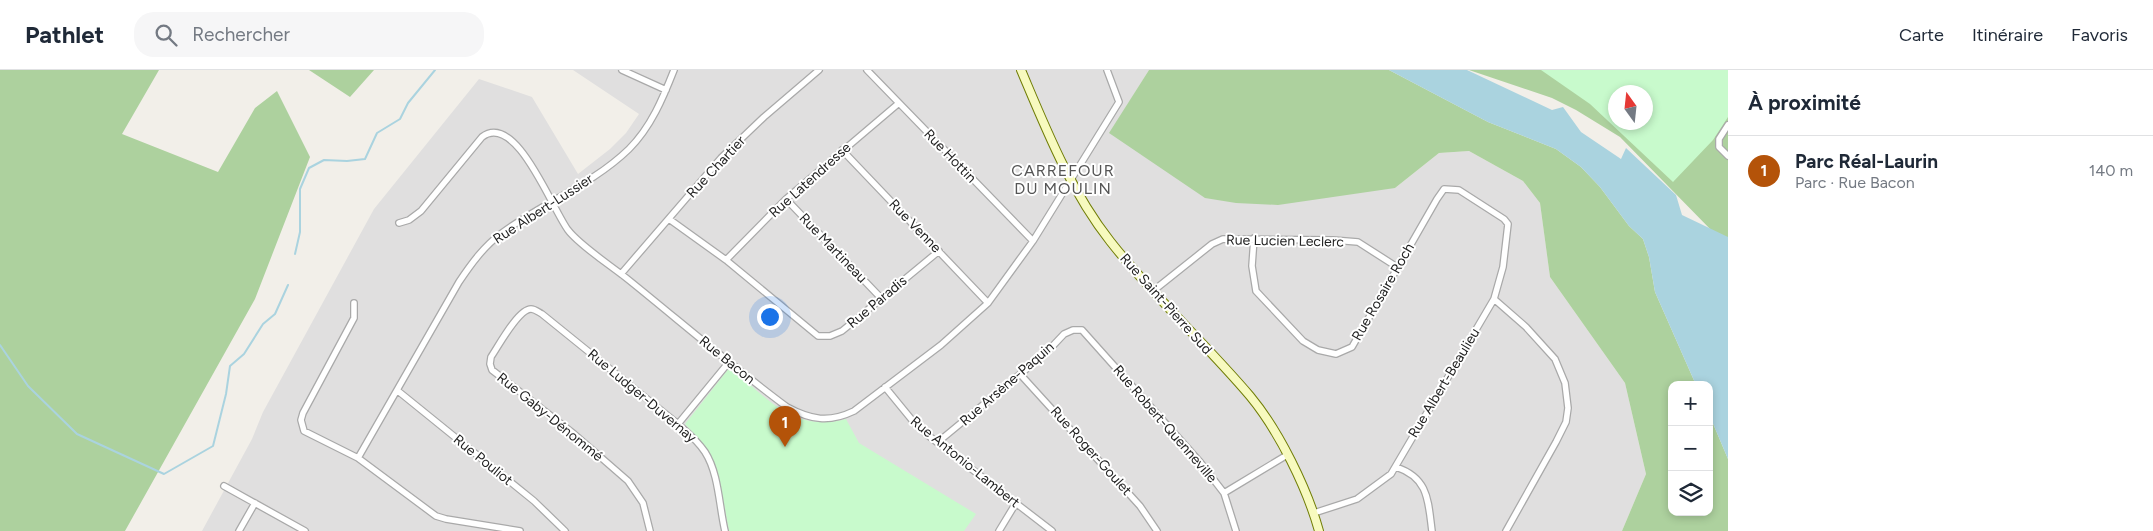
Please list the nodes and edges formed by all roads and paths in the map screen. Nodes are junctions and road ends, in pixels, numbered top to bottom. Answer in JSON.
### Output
{"nodes":[{"id":1,"x":622,"y":70,"type":"edge"},
{"id":2,"x":674,"y":70,"type":"edge"},
{"id":3,"x":820,"y":70,"type":"edge"},
{"id":4,"x":867,"y":70,"type":"edge"},
{"id":5,"x":1021,"y":70,"type":"edge"},
{"id":6,"x":1108,"y":70,"type":"edge"},
{"id":7,"x":666,"y":90,"type":"junction"},
{"id":8,"x":899,"y":103,"type":"junction"},
{"id":9,"x":1728,"y":125,"type":"edge"},
{"id":10,"x":842,"y":150,"type":"junction"},
{"id":11,"x":1728,"y":156,"type":"edge"},
{"id":12,"x":1070,"y":180,"type":"junction"},
{"id":13,"x":786,"y":199,"type":"junction"},
{"id":14,"x":552,"y":202,"type":"junction"},
{"id":15,"x":670,"y":219,"type":"junction"},
{"id":16,"x":399,"y":223,"type":"dead end"},
{"id":17,"x":1254,"y":238,"type":"junction"},
{"id":18,"x":1033,"y":240,"type":"junction"},
{"id":19,"x":939,"y":251,"type":"junction"},
{"id":20,"x":726,"y":260,"type":"junction"},
{"id":21,"x":1398,"y":267,"type":"junction"},
{"id":22,"x":1503,"y":267,"type":"joint"},
{"id":23,"x":621,"y":274,"type":"junction"},
{"id":24,"x":1153,"y":291,"type":"junction"},
{"id":25,"x":881,"y":298,"type":"junction"},
{"id":26,"x":1494,"y":300,"type":"junction"},
{"id":27,"x":354,"y":303,"type":"dead end"},
{"id":28,"x":988,"y":303,"type":"junction"},
{"id":29,"x":536,"y":310,"type":"joint"},
{"id":30,"x":1077,"y":329,"type":"joint"},
{"id":31,"x":729,"y":362,"type":"junction"},
{"id":32,"x":1020,"y":374,"type":"junction"},
{"id":33,"x":885,"y":387,"type":"junction"},
{"id":34,"x":398,"y":391,"type":"junction"},
{"id":35,"x":678,"y":424,"type":"junction"},
{"id":36,"x":938,"y":442,"type":"junction"},
{"id":37,"x":1288,"y":455,"type":"junction"},
{"id":38,"x":358,"y":458,"type":"junction"},
{"id":39,"x":1396,"y":467,"type":"junction"},
{"id":40,"x":224,"y":486,"type":"dead end"},
{"id":41,"x":1224,"y":493,"type":"junction"},
{"id":42,"x":255,"y":503,"type":"junction"},
{"id":43,"x":1016,"y":503,"type":"junction"},
{"id":44,"x":1314,"y":513,"type":"junction"},
{"id":45,"x":240,"y":531,"type":"edge"},
{"id":46,"x":305,"y":531,"type":"edge"},
{"id":47,"x":520,"y":531,"type":"edge"},
{"id":48,"x":565,"y":531,"type":"edge"},
{"id":49,"x":650,"y":531,"type":"edge"},
{"id":50,"x":725,"y":531,"type":"edge"},
{"id":51,"x":999,"y":531,"type":"edge"},
{"id":52,"x":1052,"y":531,"type":"edge"},
{"id":53,"x":1158,"y":531,"type":"edge"},
{"id":54,"x":1236,"y":531,"type":"edge"},
{"id":55,"x":1318,"y":531,"type":"edge"},
{"id":56,"x":1432,"y":531,"type":"edge"},
{"id":57,"x":1506,"y":531,"type":"edge"}],
"edges":[{"from":1,"to":7,"type":"street"},
{"from":2,"to":7,"type":"street","name":"Rue Albert-Lussier"},
{"from":3,"to":15,"type":"street","name":"Rue Chartier"},
{"from":4,"to":8,"type":"street","name":"Rue Hottin"},
{"from":5,"to":12,"type":"street","name":"Rue Saint-Pierre Sud"},
{"from":6,"to":12,"type":"street","name":"Rue Bacon"},
{"from":7,"to":14,"type":"street","name":"Rue Albert-Lussier"},
{"from":8,"to":10,"type":"street","name":"Rue Latendresse"},
{"from":8,"to":18,"type":"street","name":"Rue Hottin"},
{"from":9,"to":11,"type":"street"},
{"from":10,"to":13,"type":"street","name":"Rue Latendresse"},
{"from":10,"to":19,"type":"street","name":"Rue Venne"},
{"from":12,"to":18,"type":"street","name":"Rue Bacon"},
{"from":12,"to":24,"type":"street","name":"Rue Saint-Pierre Sud"},
{"from":13,"to":20,"type":"street","name":"Rue Latendresse"},
{"from":13,"to":25,"type":"street","name":"Rue Martineau"},
{"from":14,"to":16,"type":"street","name":"Rue Bacon"},
{"from":14,"to":23,"type":"street","name":"Rue Bacon"},
{"from":14,"to":34,"type":"street","name":"Rue Albert-Lussier"},
{"from":15,"to":20,"type":"street","name":"Rue Paradis"},
{"from":15,"to":23,"type":"street","name":"Rue Chartier"},
{"from":17,"to":21,"type":"street","name":"Rue Lucien Leclerc"},
{"from":17,"to":21,"type":"street","name":"Rue Rosaire Roch"},
{"from":17,"to":24,"type":"street","name":"Rue Lucien Leclerc"},
{"from":18,"to":28,"type":"street","name":"Rue Bacon"},
{"from":19,"to":25,"type":"street","name":"Rue Paradis"},
{"from":19,"to":28,"type":"street","name":"Rue Venne"},
{"from":20,"to":25,"type":"street","name":"Rue Paradis"},
{"from":21,"to":22,"type":"street","name":"Rue Rosaire Roch"},
{"from":22,"to":26,"type":"street","name":"Rue Albert-Beaulieu"},
{"from":23,"to":31,"type":"street","name":"Rue Bacon"},
{"from":24,"to":37,"type":"street","name":"Rue Saint-Pierre Sud"},
{"from":26,"to":39,"type":"street","name":"Rue Albert-Beaulieu"},
{"from":26,"to":57,"type":"street"},
{"from":27,"to":38,"type":"street"},
{"from":28,"to":33,"type":"street","name":"Rue Bacon"},
{"from":29,"to":35,"type":"street","name":"Rue Ludger-Duvernay"},
{"from":29,"to":49,"type":"street","name":"Rue Gaby-Dénommé"},
{"from":30,"to":32,"type":"street","name":"Rue Arsène-Paquin"},
{"from":30,"to":41,"type":"street","name":"Rue Robert-Quenneville"},
{"from":31,"to":33,"type":"street","name":"Rue Bacon"},
{"from":31,"to":35,"type":"street"},
{"from":32,"to":36,"type":"street","name":"Rue Arsène-Paquin"},
{"from":32,"to":53,"type":"street","name":"Rue Roger-Goulet"},
{"from":33,"to":36,"type":"street","name":"Rue Antonio-Lambert"},
{"from":34,"to":38,"type":"street","name":"Rue Albert-Lussier"},
{"from":34,"to":48,"type":"street","name":"Rue Pouliot"},
{"from":35,"to":50,"type":"street","name":"Rue Ludger-Duvernay"},
{"from":36,"to":43,"type":"street","name":"Rue Antonio-Lambert"},
{"from":37,"to":41,"type":"street"},
{"from":37,"to":44,"type":"street","name":"Rue Saint-Pierre Sud"},
{"from":38,"to":47,"type":"street"},
{"from":39,"to":44,"type":"street","name":"Rue Albert-Beaulieu"},
{"from":39,"to":56,"type":"street"},
{"from":40,"to":42,"type":"street"},
{"from":41,"to":54,"type":"street","name":"Rue Robert-Quenneville"},
{"from":42,"to":45,"type":"street"},
{"from":42,"to":46,"type":"street"},
{"from":43,"to":51,"type":"street"},
{"from":43,"to":52,"type":"street","name":"Rue Antonio-Lambert"},
{"from":44,"to":55,"type":"street","name":"Rue Saint-Pierre Sud"}]}
